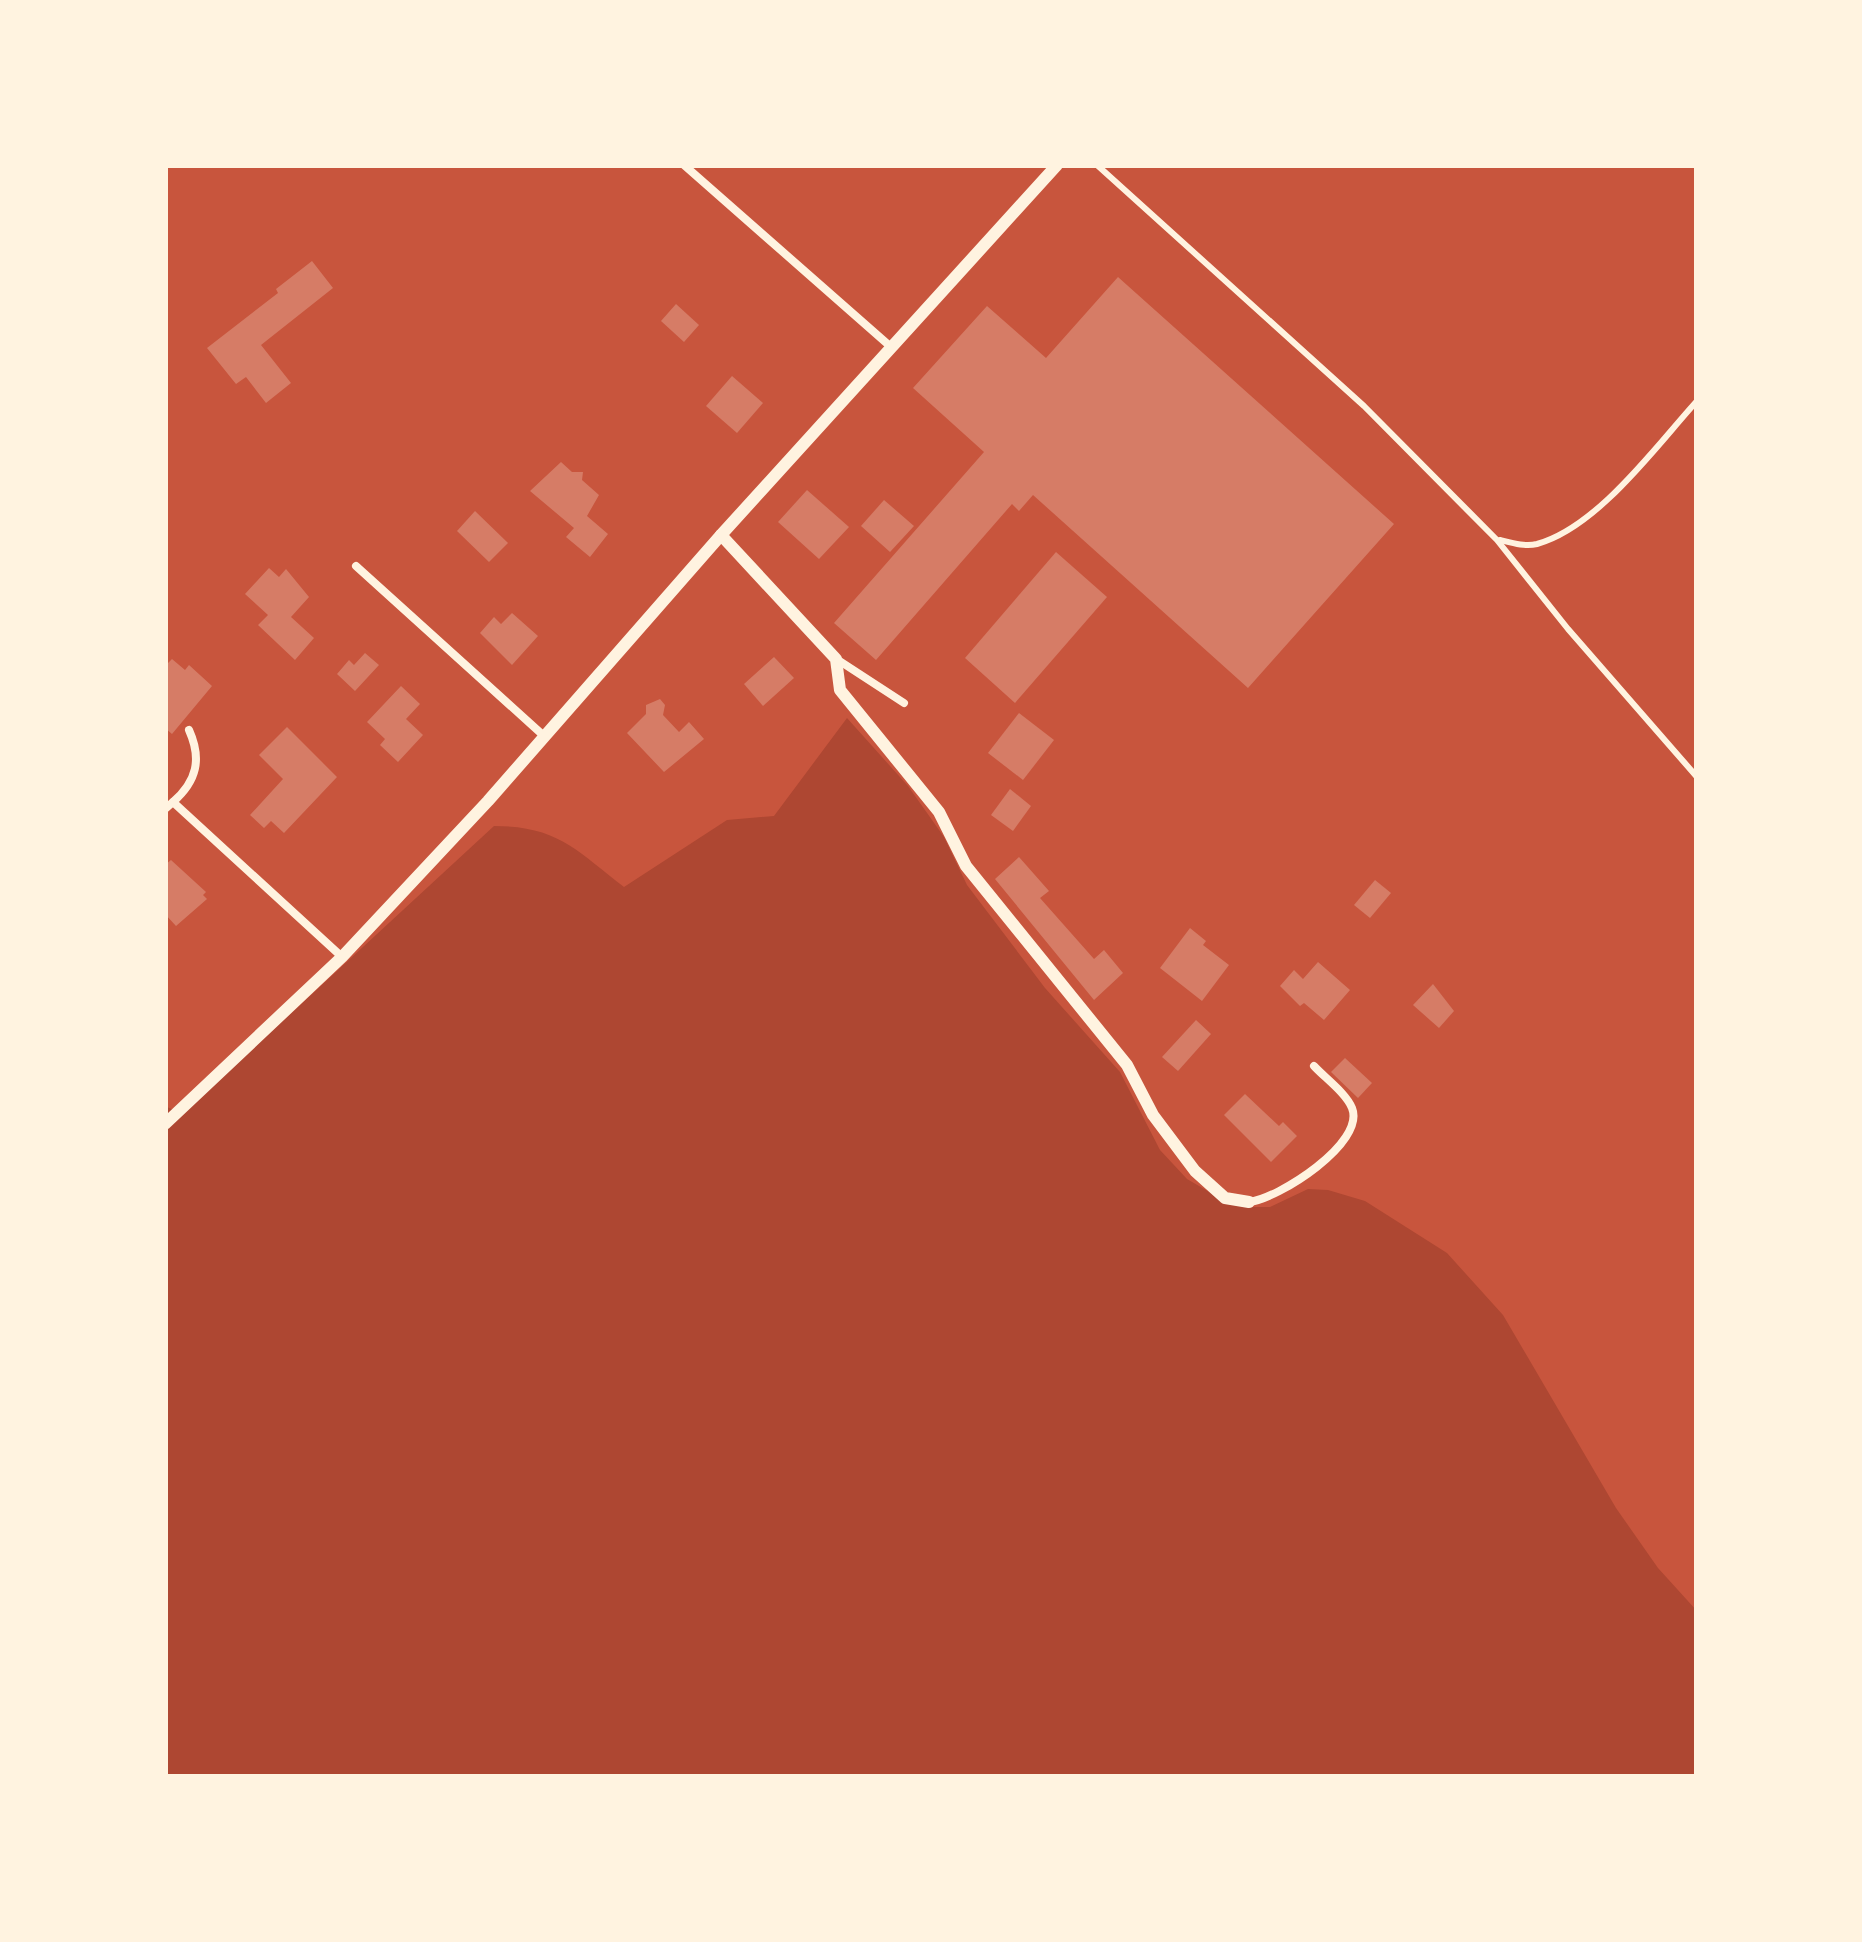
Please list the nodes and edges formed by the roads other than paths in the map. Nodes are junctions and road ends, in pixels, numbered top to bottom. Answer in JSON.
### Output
{"nodes":[{"id":1,"x":684,"y":165,"type":"edge"},
{"id":2,"x":1057,"y":165,"type":"edge"},
{"id":3,"x":891,"y":346,"type":"junction"},
{"id":4,"x":721,"y":536,"type":"junction"},
{"id":5,"x":356,"y":566,"type":"dead end"},
{"id":6,"x":836,"y":658,"type":"junction"},
{"id":7,"x":904,"y":703,"type":"dead end"},
{"id":8,"x":189,"y":730,"type":"dead end"},
{"id":9,"x":545,"y":737,"type":"junction"},
{"id":10,"x":169,"y":806,"type":"edge"},
{"id":11,"x":342,"y":957,"type":"junction"},
{"id":12,"x":1314,"y":1066,"type":"dead end"},
{"id":13,"x":165,"y":1124,"type":"edge"},
{"id":14,"x":1249,"y":1202,"type":"joint"}],
"edges":[{"from":1,"to":3,"type":"lane"},
{"from":2,"to":3,"type":"street"},
{"from":3,"to":4,"type":"street"},
{"from":4,"to":6,"type":"street"},
{"from":4,"to":9,"type":"street"},
{"from":5,"to":9,"type":"lane"},
{"from":6,"to":7,"type":"lane"},
{"from":6,"to":14,"type":"street"},
{"from":8,"to":10,"type":"lane"},
{"from":9,"to":11,"type":"street"},
{"from":10,"to":11,"type":"lane"},
{"from":11,"to":13,"type":"street"},
{"from":12,"to":14,"type":"lane"}]}
